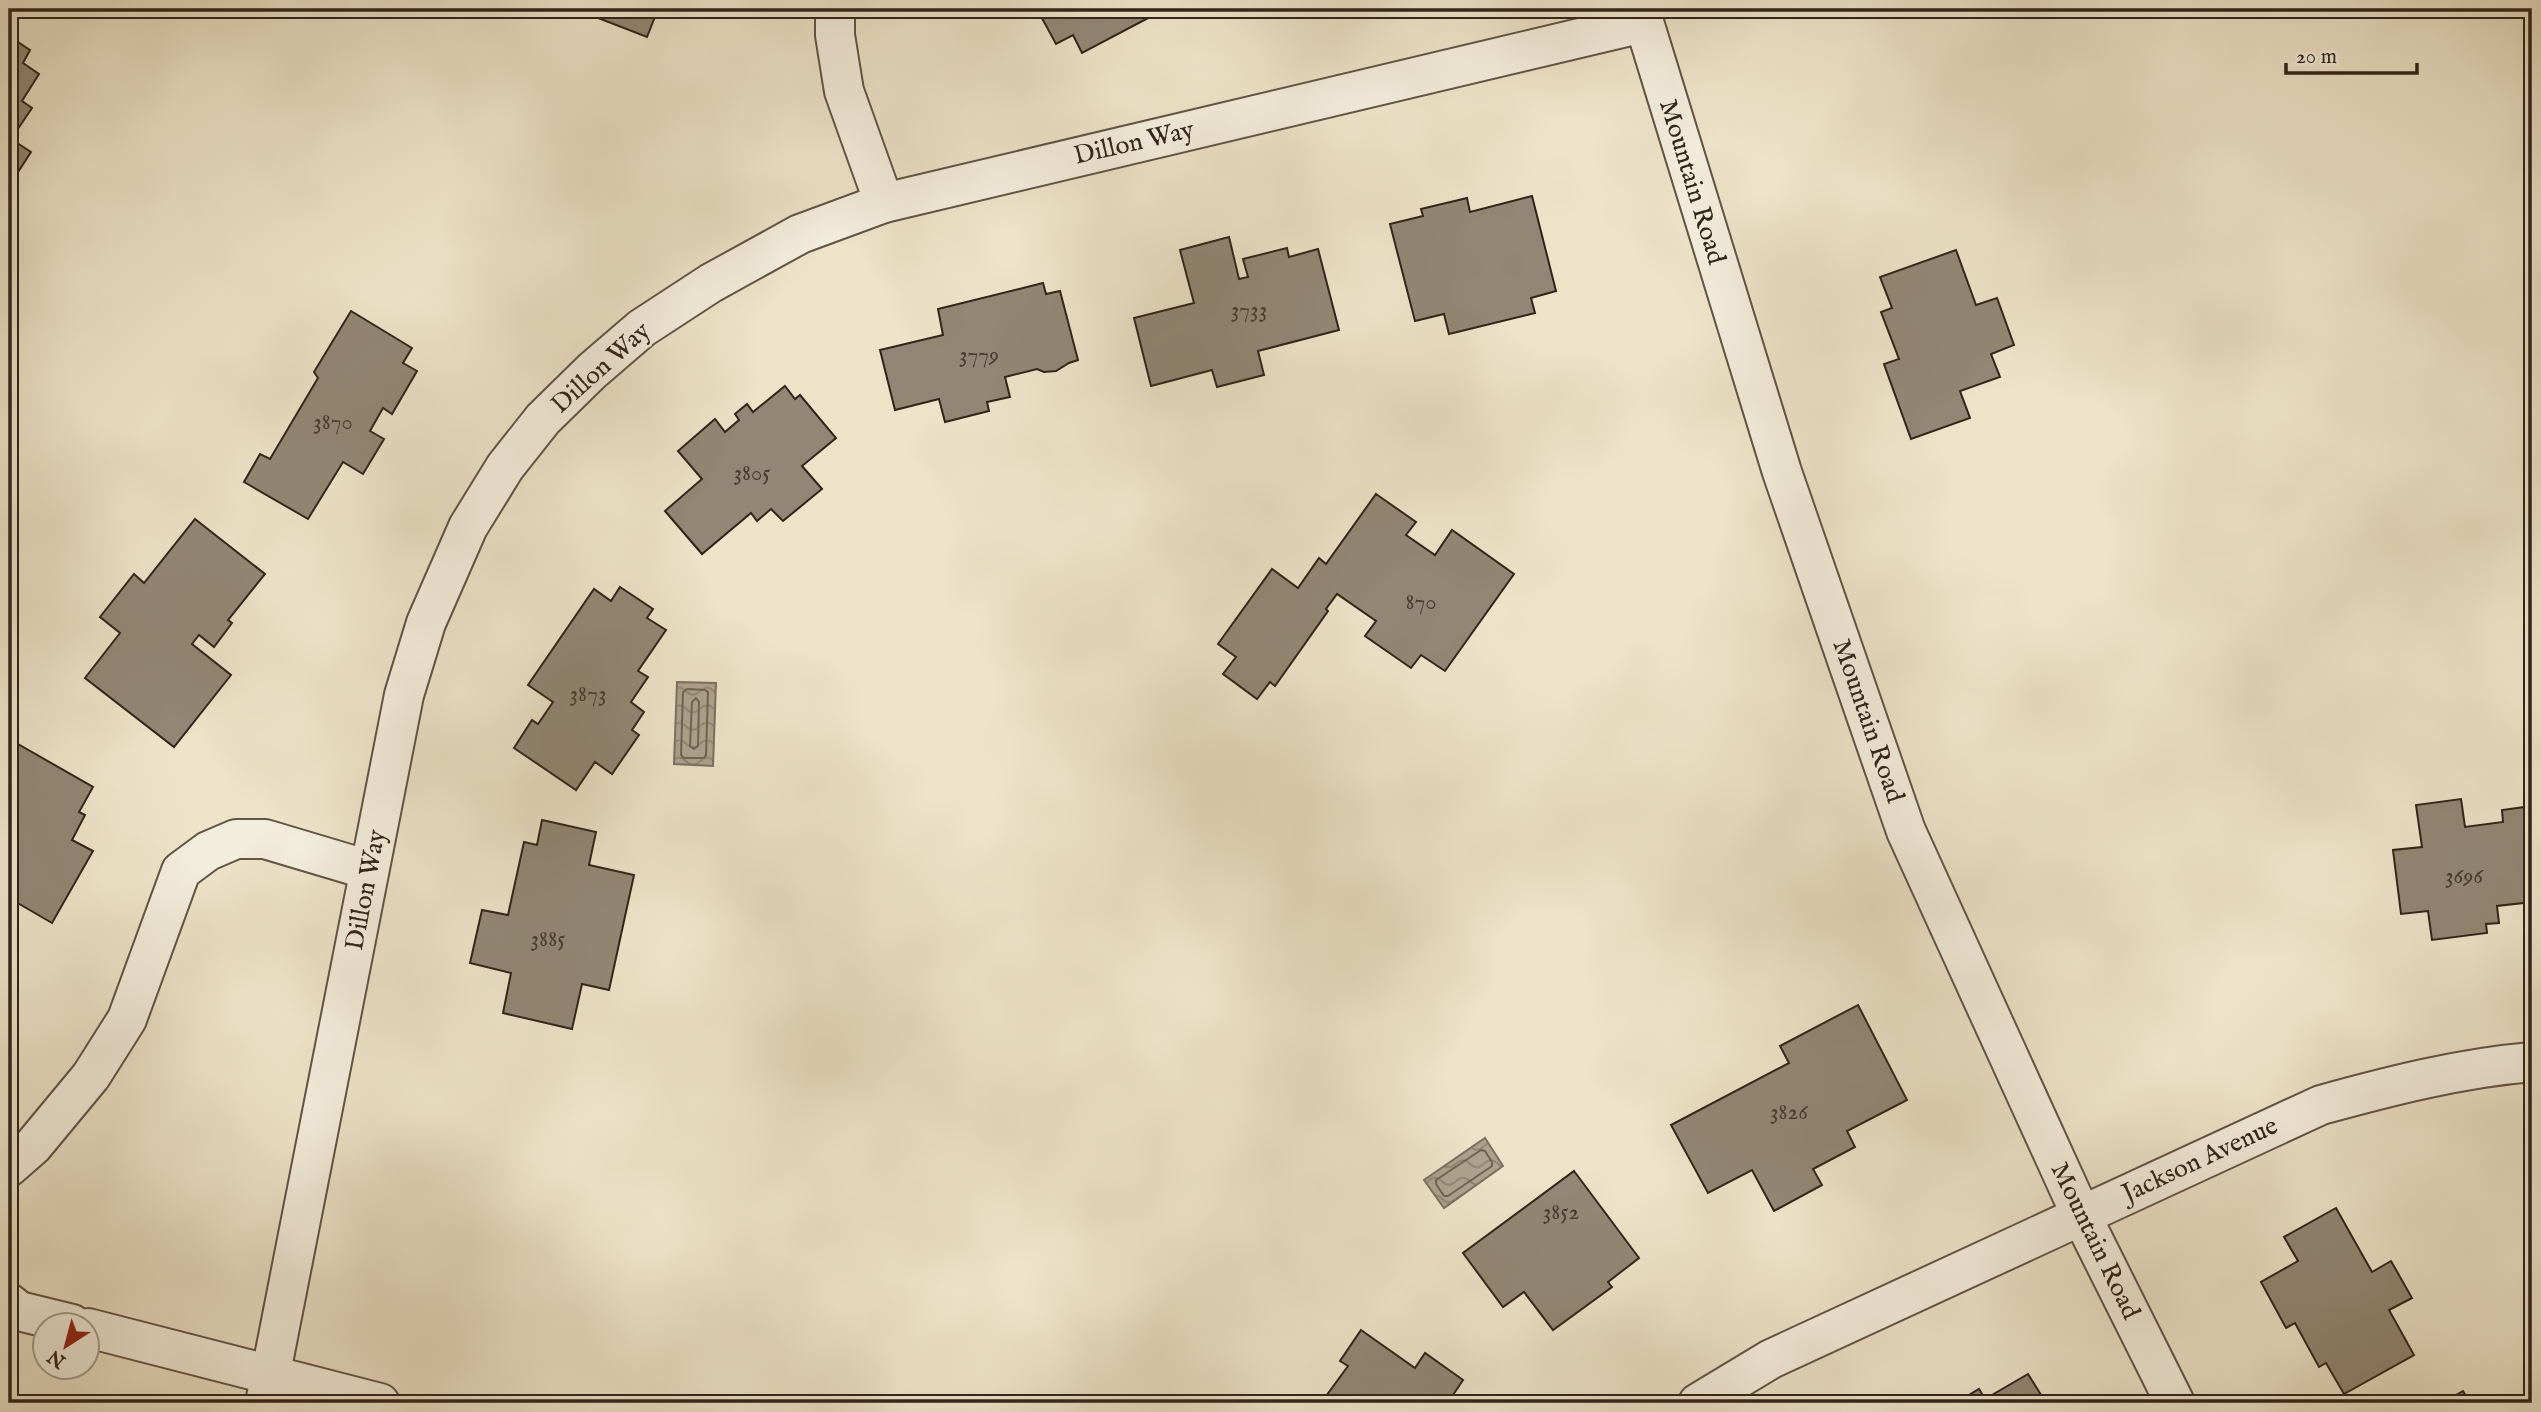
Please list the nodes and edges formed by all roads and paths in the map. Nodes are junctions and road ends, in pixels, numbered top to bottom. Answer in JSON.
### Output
{"nodes":[{"id":1,"x":835,"y":9,"type":"edge"},
{"id":2,"x":1642,"y":16,"type":"edge"},
{"id":3,"x":884,"y":203,"type":"junction"},
{"id":4,"x":369,"y":870,"type":"junction"},
{"id":5,"x":2532,"y":1062,"type":"edge"},
{"id":6,"x":9,"y":1167,"type":"edge"},
{"id":7,"x":2081,"y":1215,"type":"junction"},
{"id":8,"x":9,"y":1303,"type":"edge"},
{"id":9,"x":32,"y":1314,"type":"edge"},
{"id":10,"x":102,"y":1333,"type":"edge"},
{"id":11,"x":268,"y":1388,"type":"edge"},
{"id":12,"x":380,"y":1403,"type":"edge"},
{"id":13,"x":1698,"y":1403,"type":"edge"},
{"id":14,"x":2175,"y":1403,"type":"edge"}],
"edges":[{"from":1,"to":3,"type":"street"},
{"from":2,"to":3,"type":"street","name":"Dillon Way"},
{"from":2,"to":7,"type":"street","name":"Mountain Road"},
{"from":3,"to":4,"type":"street","name":"Dillon Way"},
{"from":4,"to":6,"type":"street"},
{"from":4,"to":11,"type":"street","name":"Dillon Way"},
{"from":5,"to":7,"type":"street","name":"Jackson Avenue"},
{"from":7,"to":13,"type":"street","name":"Jackson Avenue"},
{"from":7,"to":14,"type":"street","name":"Mountain Road"},
{"from":8,"to":9,"type":"street"},
{"from":10,"to":11,"type":"street"},
{"from":11,"to":12,"type":"street"}]}
